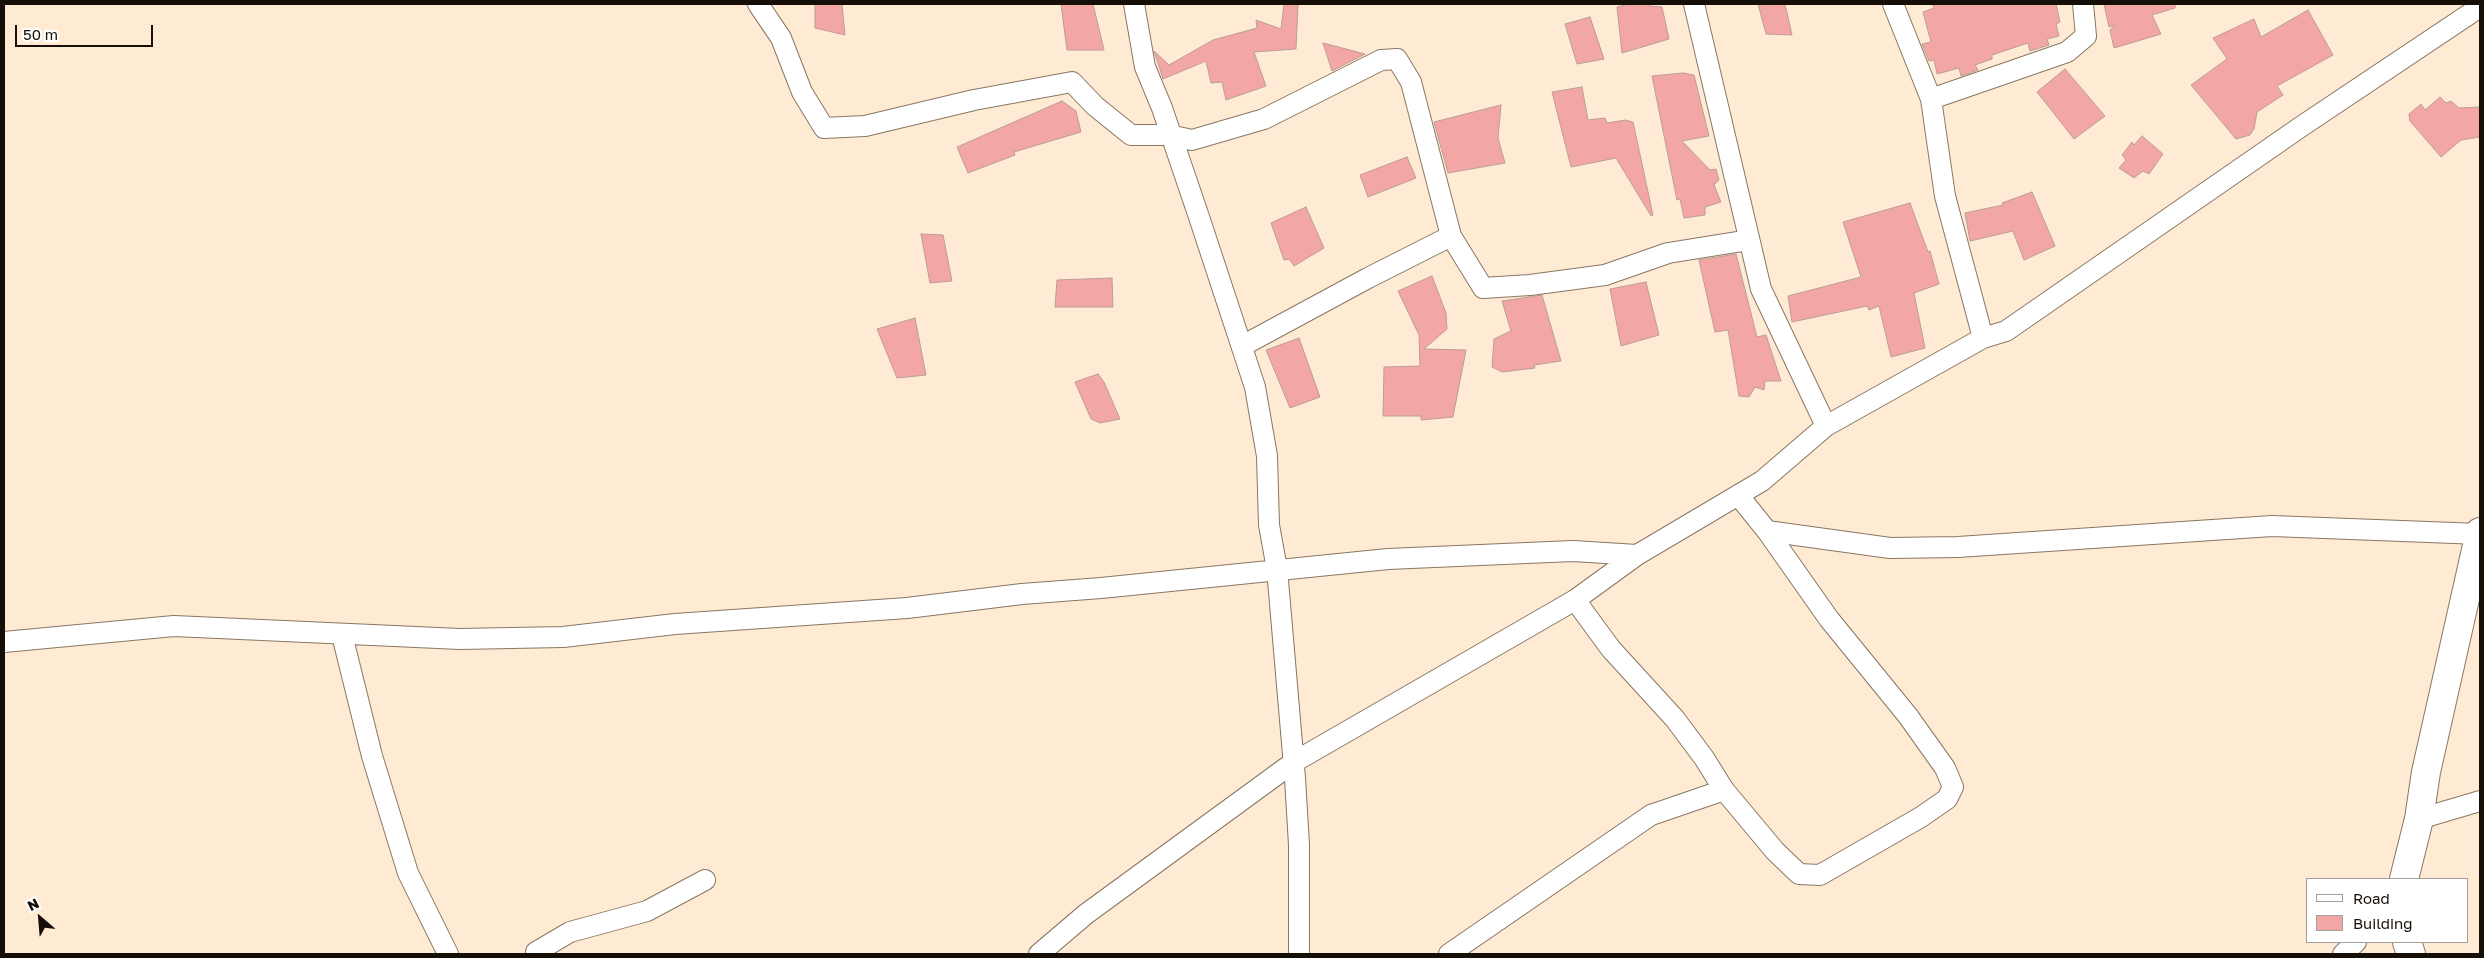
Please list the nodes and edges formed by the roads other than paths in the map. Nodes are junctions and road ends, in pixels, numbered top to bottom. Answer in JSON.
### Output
{"nodes":[{"id":1,"x":758,"y":4,"type":"edge"},
{"id":2,"x":1134,"y":4,"type":"edge"},
{"id":3,"x":1694,"y":4,"type":"edge"},
{"id":4,"x":1893,"y":4,"type":"edge"},
{"id":5,"x":2083,"y":4,"type":"edge"},
{"id":6,"x":2480,"y":7,"type":"edge"},
{"id":7,"x":1932,"y":99,"type":"junction"},
{"id":8,"x":1169,"y":135,"type":"junction"},
{"id":9,"x":1451,"y":236,"type":"junction"},
{"id":10,"x":1749,"y":240,"type":"junction"},
{"id":11,"x":1983,"y":338,"type":"junction"},
{"id":12,"x":1242,"y":346,"type":"junction"},
{"id":13,"x":1826,"y":426,"type":"junction"},
{"id":14,"x":1738,"y":495,"type":"junction"},
{"id":15,"x":1767,"y":531,"type":"junction"},
{"id":16,"x":2480,"y":534,"type":"edge"},
{"id":17,"x":1637,"y":555,"type":"junction"},
{"id":18,"x":1277,"y":568,"type":"junction"},
{"id":19,"x":2475,"y":583,"type":"edge"},
{"id":20,"x":1575,"y":600,"type":"junction"},
{"id":21,"x":342,"y":635,"type":"junction"},
{"id":22,"x":4,"y":642,"type":"edge"},
{"id":23,"x":1294,"y":762,"type":"junction"},
{"id":24,"x":1724,"y":790,"type":"junction"},
{"id":25,"x":2480,"y":801,"type":"edge"},
{"id":26,"x":2419,"y":819,"type":"junction"},
{"id":27,"x":2404,"y":878,"type":"edge"},
{"id":28,"x":705,"y":880,"type":"dead end"},
{"id":29,"x":2355,"y":943,"type":"edge"},
{"id":30,"x":448,"y":954,"type":"edge"},
{"id":31,"x":536,"y":954,"type":"edge"},
{"id":32,"x":1039,"y":954,"type":"edge"},
{"id":33,"x":1299,"y":954,"type":"edge"},
{"id":34,"x":1449,"y":954,"type":"edge"},
{"id":35,"x":2343,"y":954,"type":"edge"}],
"edges":[{"from":1,"to":8,"type":"street"},
{"from":2,"to":8,"type":"street"},
{"from":3,"to":10,"type":"street"},
{"from":4,"to":7,"type":"street"},
{"from":5,"to":7,"type":"street"},
{"from":6,"to":11,"type":"street"},
{"from":7,"to":11,"type":"street"},
{"from":8,"to":9,"type":"street"},
{"from":8,"to":12,"type":"street"},
{"from":9,"to":10,"type":"street"},
{"from":9,"to":12,"type":"street"},
{"from":10,"to":13,"type":"street"},
{"from":11,"to":13,"type":"street"},
{"from":12,"to":18,"type":"street"},
{"from":13,"to":14,"type":"street"},
{"from":14,"to":15,"type":"street"},
{"from":14,"to":17,"type":"street"},
{"from":15,"to":16,"type":"street"},
{"from":15,"to":24,"type":"street"},
{"from":16,"to":19,"type":"street"},
{"from":17,"to":18,"type":"street"},
{"from":17,"to":20,"type":"street"},
{"from":18,"to":21,"type":"street"},
{"from":18,"to":23,"type":"street"},
{"from":19,"to":26,"type":"street"},
{"from":20,"to":23,"type":"street"},
{"from":20,"to":24,"type":"street"},
{"from":21,"to":22,"type":"street"},
{"from":21,"to":30,"type":"street"},
{"from":23,"to":32,"type":"street"},
{"from":23,"to":33,"type":"street"},
{"from":24,"to":34,"type":"street"},
{"from":25,"to":26,"type":"street"},
{"from":26,"to":27,"type":"street"},
{"from":28,"to":31,"type":"street"},
{"from":29,"to":35,"type":"street"}]}
